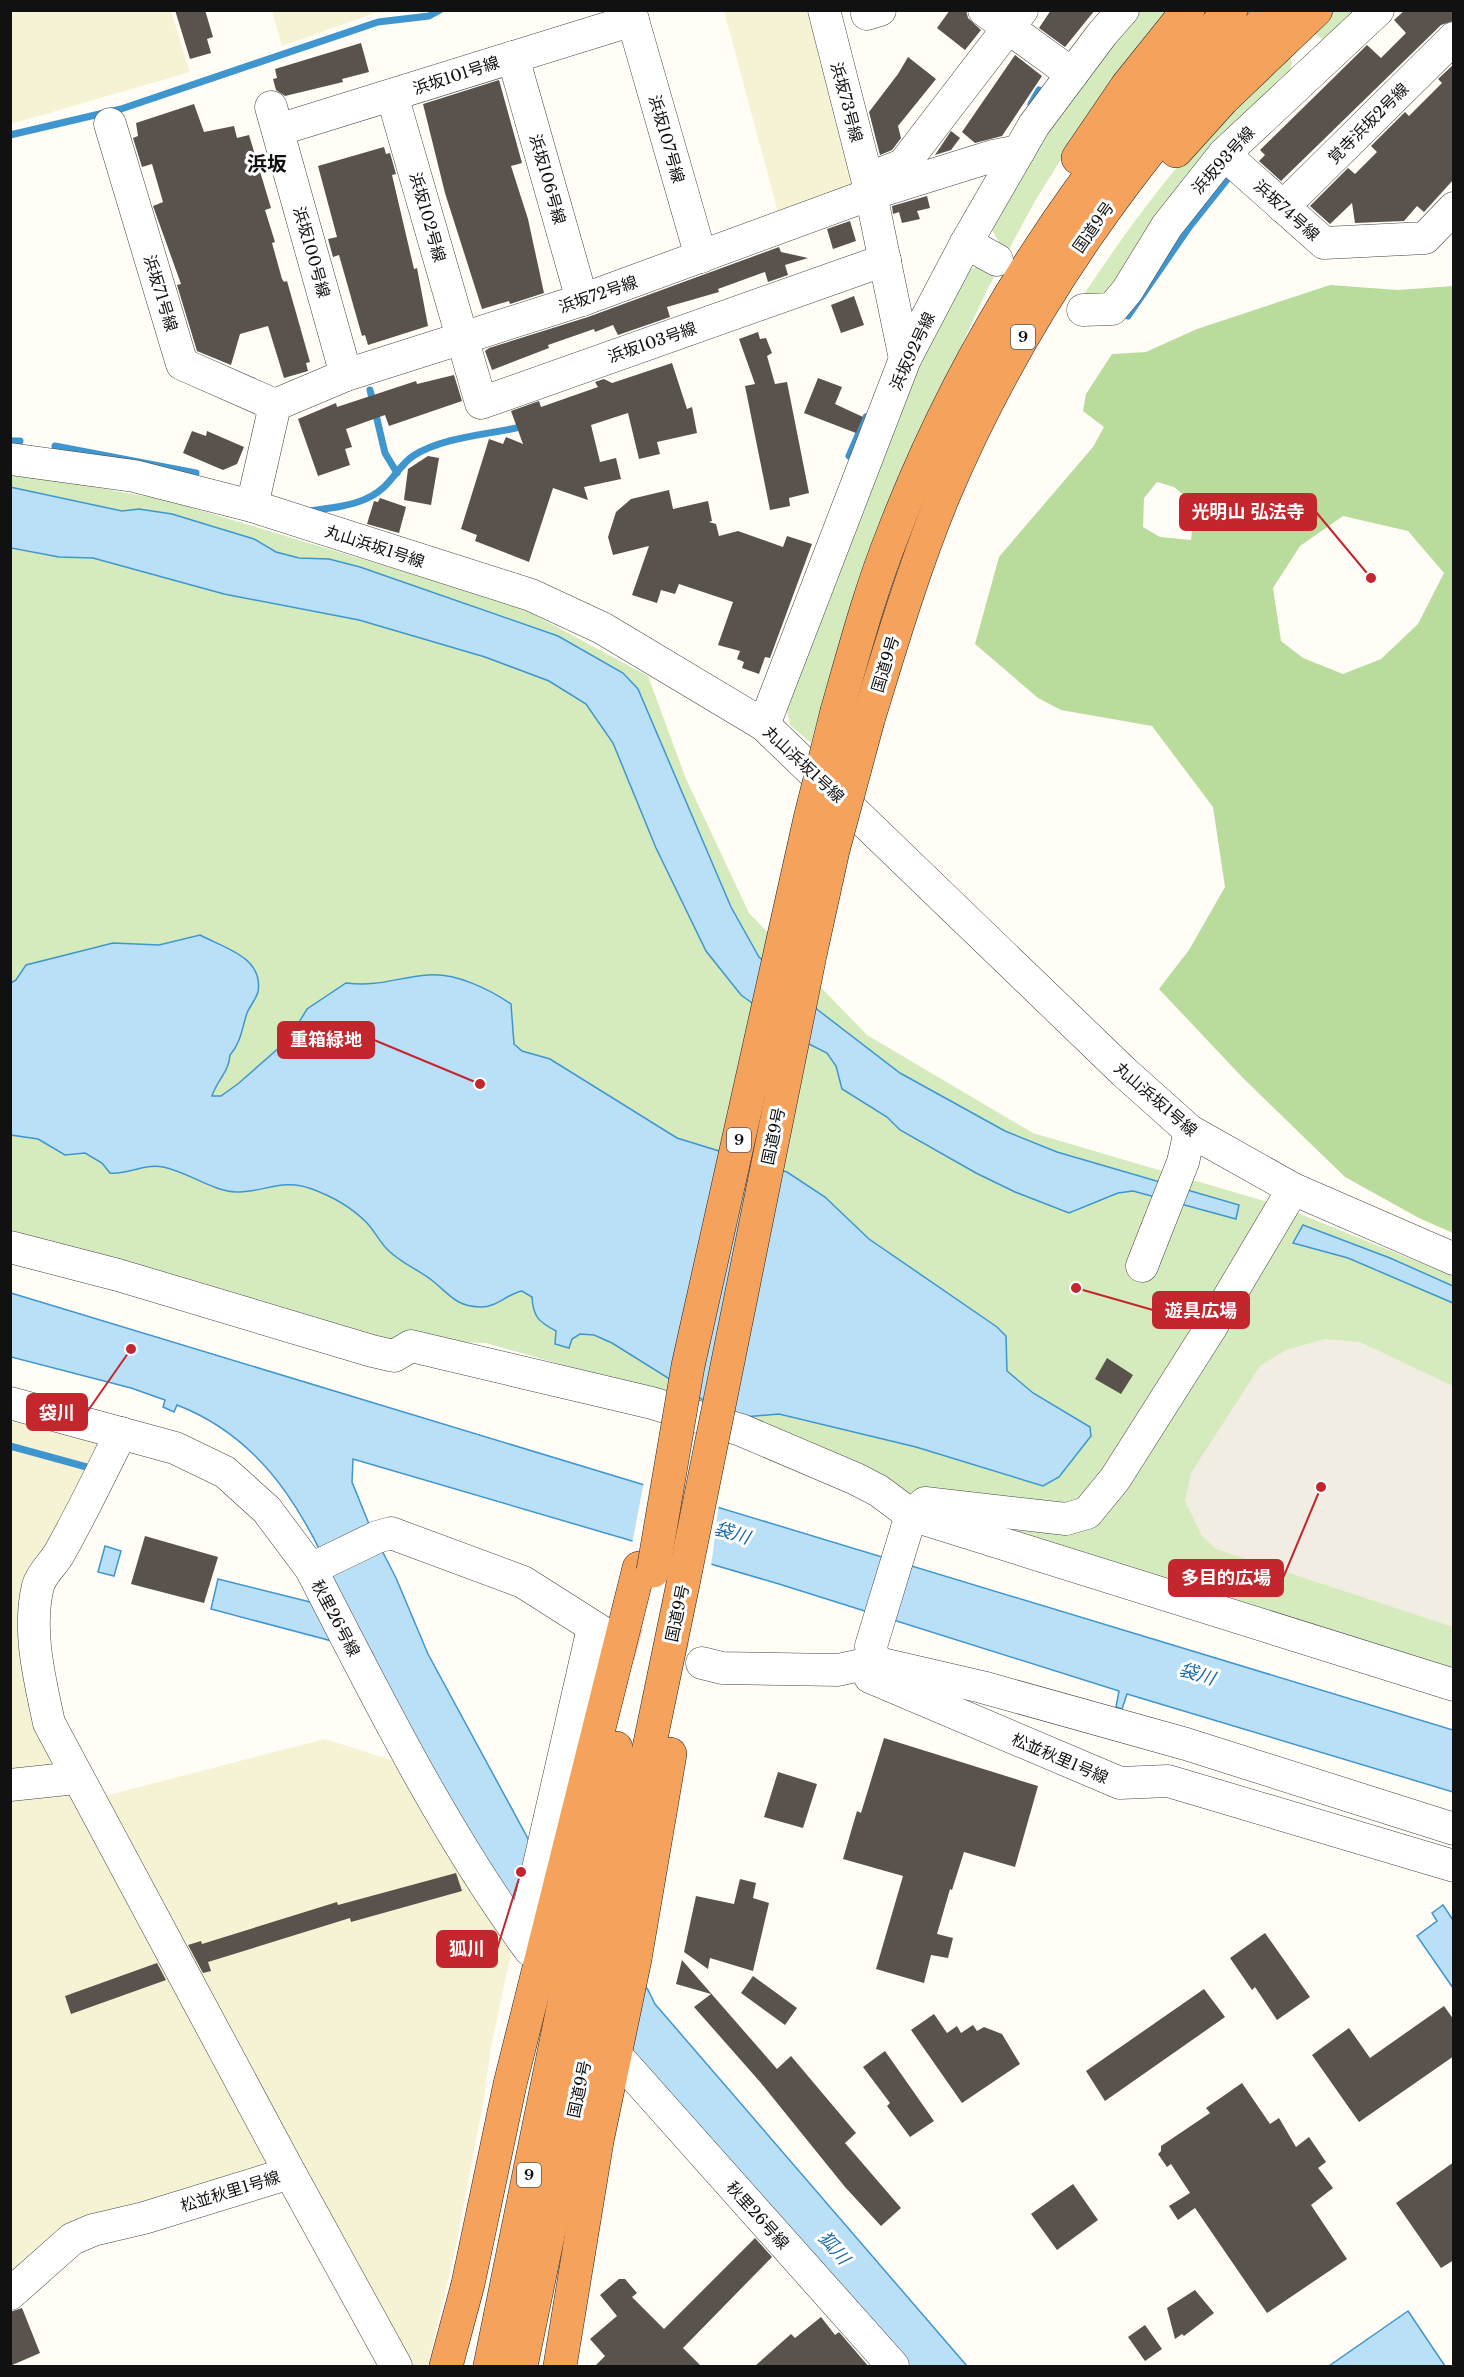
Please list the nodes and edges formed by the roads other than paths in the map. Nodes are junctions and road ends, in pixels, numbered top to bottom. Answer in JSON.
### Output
{"nodes":[{"id":1,"x":824,"y":10,"type":"edge"},
{"id":2,"x":1123,"y":10,"type":"edge"},
{"id":3,"x":1188,"y":10,"type":"edge"},
{"id":4,"x":1231,"y":10,"type":"edge"},
{"id":5,"x":1275,"y":10,"type":"edge"},
{"id":6,"x":1316,"y":10,"type":"edge"},
{"id":7,"x":1378,"y":10,"type":"edge"},
{"id":8,"x":632,"y":15,"type":"edge"},
{"id":9,"x":1005,"y":16,"type":"edge"},
{"id":10,"x":1453,"y":41,"type":"edge"},
{"id":11,"x":513,"y":57,"type":"junction"},
{"id":12,"x":1072,"y":74,"type":"junction"},
{"id":13,"x":392,"y":95,"type":"junction"},
{"id":14,"x":274,"y":118,"type":"joint"},
{"id":15,"x":111,"y":124,"type":"dead end"},
{"id":16,"x":1019,"y":151,"type":"junction"},
{"id":17,"x":1224,"y":154,"type":"junction"},
{"id":18,"x":876,"y":183,"type":"junction"},
{"id":19,"x":1283,"y":207,"type":"junction"},
{"id":20,"x":1454,"y":208,"type":"edge"},
{"id":21,"x":966,"y":243,"type":"junction"},
{"id":22,"x":701,"y":257,"type":"junction"},
{"id":23,"x":885,"y":260,"type":"junction"},
{"id":24,"x":997,"y":260,"type":"dead end"},
{"id":25,"x":582,"y":300,"type":"junction"},
{"id":26,"x":1083,"y":310,"type":"dead end"},
{"id":27,"x":463,"y":339,"type":"junction"},
{"id":28,"x":905,"y":359,"type":"junction"},
{"id":29,"x":346,"y":375,"type":"junction"},
{"id":30,"x":955,"y":396,"type":"junction"},
{"id":31,"x":275,"y":405,"type":"junction"},
{"id":32,"x":984,"y":410,"type":"junction"},
{"id":33,"x":10,"y":459,"type":"edge"},
{"id":34,"x":252,"y":506,"type":"junction"},
{"id":35,"x":764,"y":725,"type":"junction"},
{"id":36,"x":1190,"y":1131,"type":"junction"},
{"id":37,"x":1293,"y":1189,"type":"junction"},
{"id":38,"x":10,"y":1247,"type":"edge"},
{"id":39,"x":1454,"y":1259,"type":"edge"},
{"id":40,"x":1142,"y":1266,"type":"dead end"},
{"id":41,"x":10,"y":1403,"type":"edge"},
{"id":42,"x":121,"y":1433,"type":"junction"},
{"id":43,"x":908,"y":1521,"type":"junction"},
{"id":44,"x":318,"y":1566,"type":"junction"},
{"id":45,"x":646,"y":1569,"type":"junction"},
{"id":46,"x":691,"y":1580,"type":"junction"},
{"id":47,"x":873,"y":1654,"type":"junction"},
{"id":48,"x":702,"y":1663,"type":"tunnel mouth"},
{"id":49,"x":1454,"y":1685,"type":"edge"},
{"id":50,"x":76,"y":1778,"type":"junction"},
{"id":51,"x":10,"y":1785,"type":"edge"},
{"id":52,"x":1454,"y":1829,"type":"edge"},
{"id":53,"x":551,"y":1861,"type":"junction"},
{"id":54,"x":1454,"y":1866,"type":"edge"},
{"id":55,"x":530,"y":1943,"type":"junction"},
{"id":56,"x":620,"y":2054,"type":"junction"},
{"id":57,"x":290,"y":2173,"type":"junction"},
{"id":58,"x":10,"y":2294,"type":"edge"},
{"id":59,"x":561,"y":2360,"type":"edge"},
{"id":60,"x":396,"y":2367,"type":"edge"},
{"id":61,"x":446,"y":2367,"type":"edge"},
{"id":62,"x":490,"y":2367,"type":"edge"},
{"id":63,"x":521,"y":2367,"type":"edge"},
{"id":64,"x":893,"y":2367,"type":"edge"}],
"edges":[{"from":1,"to":18,"type":"street","name":"浜坂73号線"},
{"from":2,"to":12,"type":"street","name":"浜坂92号線"},
{"from":3,"to":30,"type":"highway"},
{"from":4,"to":30,"type":"highway","name":"国道9号","number":"9"},
{"from":5,"to":32,"type":"highway","name":"国道9号","number":"9"},
{"from":6,"to":32,"type":"highway"},
{"from":7,"to":17,"type":"street","name":"浜坂93号線"},
{"from":8,"to":11,"type":"street","name":"浜坂101号線"},
{"from":8,"to":22,"type":"street","name":"浜坂107号線"},
{"from":9,"to":12,"type":"street"},
{"from":9,"to":18,"type":"street"},
{"from":10,"to":19,"type":"street","name":"覚寺浜坂2号線"},
{"from":11,"to":13,"type":"street","name":"浜坂101号線"},
{"from":11,"to":25,"type":"street","name":"浜坂106号線"},
{"from":12,"to":16,"type":"street","name":"浜坂92号線"},
{"from":13,"to":14,"type":"street","name":"浜坂101号線"},
{"from":13,"to":27,"type":"street","name":"浜坂102号線"},
{"from":14,"to":29,"type":"street","name":"浜坂100号線"},
{"from":15,"to":31,"type":"street","name":"浜坂71号線"},
{"from":16,"to":18,"type":"street","name":"浜坂72号線"},
{"from":16,"to":21,"type":"street","name":"浜坂92号線"},
{"from":17,"to":19,"type":"street","name":"浜坂74号線"},
{"from":17,"to":26,"type":"street","name":"浜坂93号線"},
{"from":18,"to":22,"type":"street","name":"浜坂72号線"},
{"from":18,"to":23,"type":"street","name":"浜坂73号線"},
{"from":19,"to":20,"type":"street","name":"浜坂74号線"},
{"from":21,"to":24,"type":"street"},
{"from":21,"to":28,"type":"street","name":"浜坂92号線"},
{"from":22,"to":25,"type":"street","name":"浜坂72号線"},
{"from":23,"to":27,"type":"street","name":"浜坂103号線"},
{"from":23,"to":28,"type":"street","name":"浜坂73号線"},
{"from":25,"to":27,"type":"street","name":"浜坂72号線"},
{"from":27,"to":29,"type":"street","name":"浜坂72号線"},
{"from":28,"to":35,"type":"street","name":"浜坂92号線"},
{"from":29,"to":31,"type":"street","name":"浜坂72号線"},
{"from":30,"to":45,"type":"highway","name":"国道9号","number":"9","bridge":true},
{"from":31,"to":34,"type":"street"},
{"from":32,"to":46,"type":"highway","name":"国道9号","number":"9","bridge":true},
{"from":33,"to":34,"type":"street","name":"丸山浜坂1号線"},
{"from":34,"to":35,"type":"street","name":"丸山浜坂1号線"},
{"from":35,"to":36,"type":"street","name":"丸山浜坂1号線"},
{"from":36,"to":37,"type":"street","name":"丸山浜坂1号線"},
{"from":36,"to":40,"type":"street"},
{"from":37,"to":39,"type":"street","name":"丸山浜坂1号線"},
{"from":37,"to":43,"type":"street"},
{"from":38,"to":43,"type":"street"},
{"from":41,"to":42,"type":"street"},
{"from":42,"to":44,"type":"street"},
{"from":42,"to":50,"type":"street"},
{"from":43,"to":47,"type":"street"},
{"from":43,"to":49,"type":"street"},
{"from":44,"to":53,"type":"street","name":"秋里26号線"},
{"from":44,"to":55,"type":"street","name":"秋里26号線"},
{"from":45,"to":53,"type":"highway"},
{"from":45,"to":62,"type":"highway","name":"国道9号","number":"9"},
{"from":46,"to":56,"type":"highway"},
{"from":46,"to":63,"type":"highway","name":"国道9号","number":"9"},
{"from":47,"to":48,"type":"street"},
{"from":47,"to":52,"type":"street"},
{"from":47,"to":54,"type":"street","name":"松並秋里1号線"},
{"from":50,"to":51,"type":"street"},
{"from":50,"to":57,"type":"street"},
{"from":53,"to":55,"type":"highway"},
{"from":55,"to":61,"type":"highway"},
{"from":56,"to":59,"type":"highway"},
{"from":56,"to":64,"type":"street","name":"秋里26号線"},
{"from":57,"to":58,"type":"street","name":"松並秋里1号線"},
{"from":57,"to":60,"type":"street","name":"松並秋里1号線"}]}
